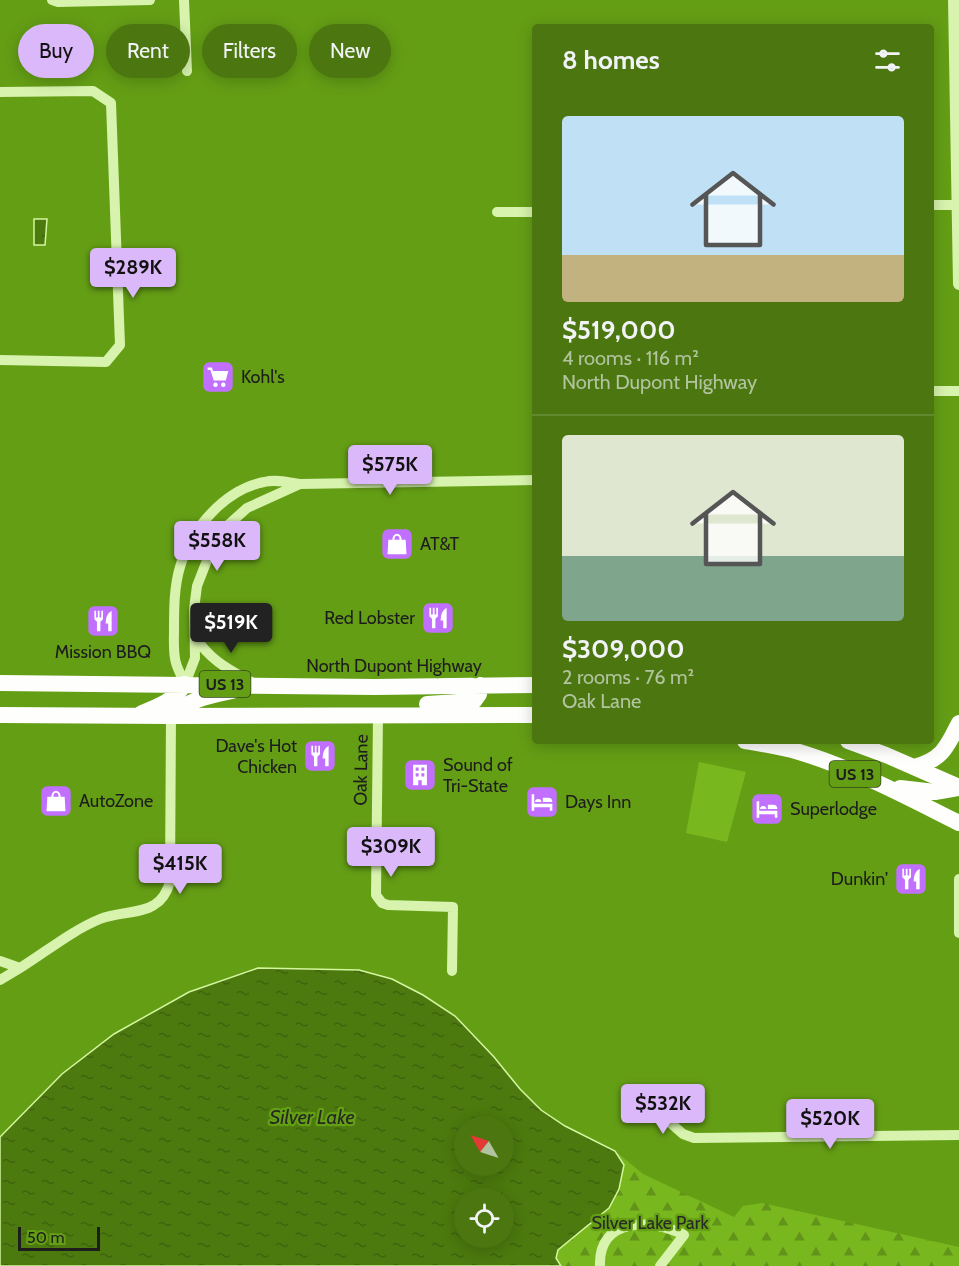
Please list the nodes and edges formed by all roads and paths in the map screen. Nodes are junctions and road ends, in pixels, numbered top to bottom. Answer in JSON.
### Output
{"nodes":[{"id":1,"x":51,"y":0,"type":"edge"},
{"id":2,"x":150,"y":0,"type":"edge"},
{"id":3,"x":184,"y":0,"type":"edge"},
{"id":4,"x":954,"y":0,"type":"edge"},
{"id":5,"x":957,"y":14,"type":"edge"},
{"id":6,"x":185,"y":24,"type":"edge"},
{"id":7,"x":0,"y":93,"type":"edge"},
{"id":8,"x":958,"y":205,"type":"edge"},
{"id":9,"x":934,"y":206,"type":"edge"},
{"id":10,"x":497,"y":212,"type":"dead end"},
{"id":11,"x":532,"y":212,"type":"edge"},
{"id":12,"x":959,"y":284,"type":"edge"},
{"id":13,"x":0,"y":360,"type":"edge"},
{"id":14,"x":934,"y":391,"type":"edge"},
{"id":15,"x":959,"y":391,"type":"edge"},
{"id":16,"x":532,"y":480,"type":"edge"},
{"id":17,"x":300,"y":484,"type":"junction"},
{"id":18,"x":195,"y":637,"type":"junction"},
{"id":19,"x":0,"y":683,"type":"edge"},
{"id":20,"x":184,"y":684,"type":"junction"},
{"id":21,"x":256,"y":685,"type":"junction"},
{"id":22,"x":480,"y":685,"type":"junction"},
{"id":23,"x":532,"y":685,"type":"edge"},
{"id":24,"x":0,"y":715,"type":"edge"},
{"id":25,"x":378,"y":715,"type":"junction"},
{"id":26,"x":532,"y":715,"type":"edge"},
{"id":27,"x":135,"y":716,"type":"junction"},
{"id":28,"x":171,"y":717,"type":"junction"},
{"id":29,"x":959,"y":723,"type":"edge"},
{"id":30,"x":760,"y":744,"type":"edge"},
{"id":31,"x":856,"y":744,"type":"edge"},
{"id":32,"x":914,"y":767,"type":"junction"},
{"id":33,"x":882,"y":785,"type":"junction"},
{"id":34,"x":959,"y":788,"type":"edge"},
{"id":35,"x":959,"y":823,"type":"edge"},
{"id":36,"x":959,"y":879,"type":"edge"},
{"id":37,"x":959,"y":933,"type":"edge"},
{"id":38,"x":0,"y":961,"type":"edge"},
{"id":39,"x":20,"y":968,"type":"junction"},
{"id":40,"x":452,"y":971,"type":"dead end"},
{"id":41,"x":0,"y":980,"type":"edge"},
{"id":42,"x":640,"y":1096,"type":"dead end"},
{"id":43,"x":959,"y":1135,"type":"edge"},
{"id":44,"x":600,"y":1266,"type":"edge"},
{"id":45,"x":660,"y":1266,"type":"edge"}],
"edges":[{"from":1,"to":2,"type":"street"},
{"from":3,"to":6,"type":"street"},
{"from":4,"to":5,"type":"street"},
{"from":5,"to":8,"type":"street"},
{"from":7,"to":13,"type":"street"},
{"from":8,"to":9,"type":"street"},
{"from":8,"to":12,"type":"street"},
{"from":10,"to":11,"type":"street"},
{"from":14,"to":15,"type":"street"},
{"from":16,"to":17,"type":"street"},
{"from":17,"to":18,"type":"street"},
{"from":17,"to":20,"type":"street"},
{"from":18,"to":20,"type":"street"},
{"from":18,"to":21,"type":"street"},
{"from":19,"to":20,"type":"highway","name":"North Dupont Highway","number":"US 13"},
{"from":20,"to":21,"type":"highway","name":"North Dupont Highway","number":"US 13"},
{"from":20,"to":27,"type":"highway"},
{"from":21,"to":22,"type":"highway","name":"North Dupont Highway","number":"US 13"},
{"from":21,"to":28,"type":"highway"},
{"from":22,"to":23,"type":"highway","name":"North Dupont Highway","number":"US 13"},
{"from":22,"to":25,"type":"highway"},
{"from":24,"to":27,"type":"highway","number":"US 13"},
{"from":25,"to":26,"type":"highway","number":"US 13"},
{"from":25,"to":28,"type":"highway","number":"US 13"},
{"from":25,"to":40,"type":"street","name":"Oak Lane"},
{"from":27,"to":28,"type":"highway","number":"US 13"},
{"from":28,"to":39,"type":"street"},
{"from":29,"to":32,"type":"highway"},
{"from":30,"to":33,"type":"highway","number":"US 13"},
{"from":31,"to":32,"type":"highway","number":"US 13"},
{"from":32,"to":34,"type":"highway","number":"US 13"},
{"from":33,"to":34,"type":"highway"},
{"from":33,"to":35,"type":"highway","number":"US 13"},
{"from":36,"to":37,"type":"street"},
{"from":38,"to":39,"type":"street"},
{"from":39,"to":41,"type":"street"},
{"from":42,"to":43,"type":"street"},
{"from":44,"to":45,"type":"street"}]}
